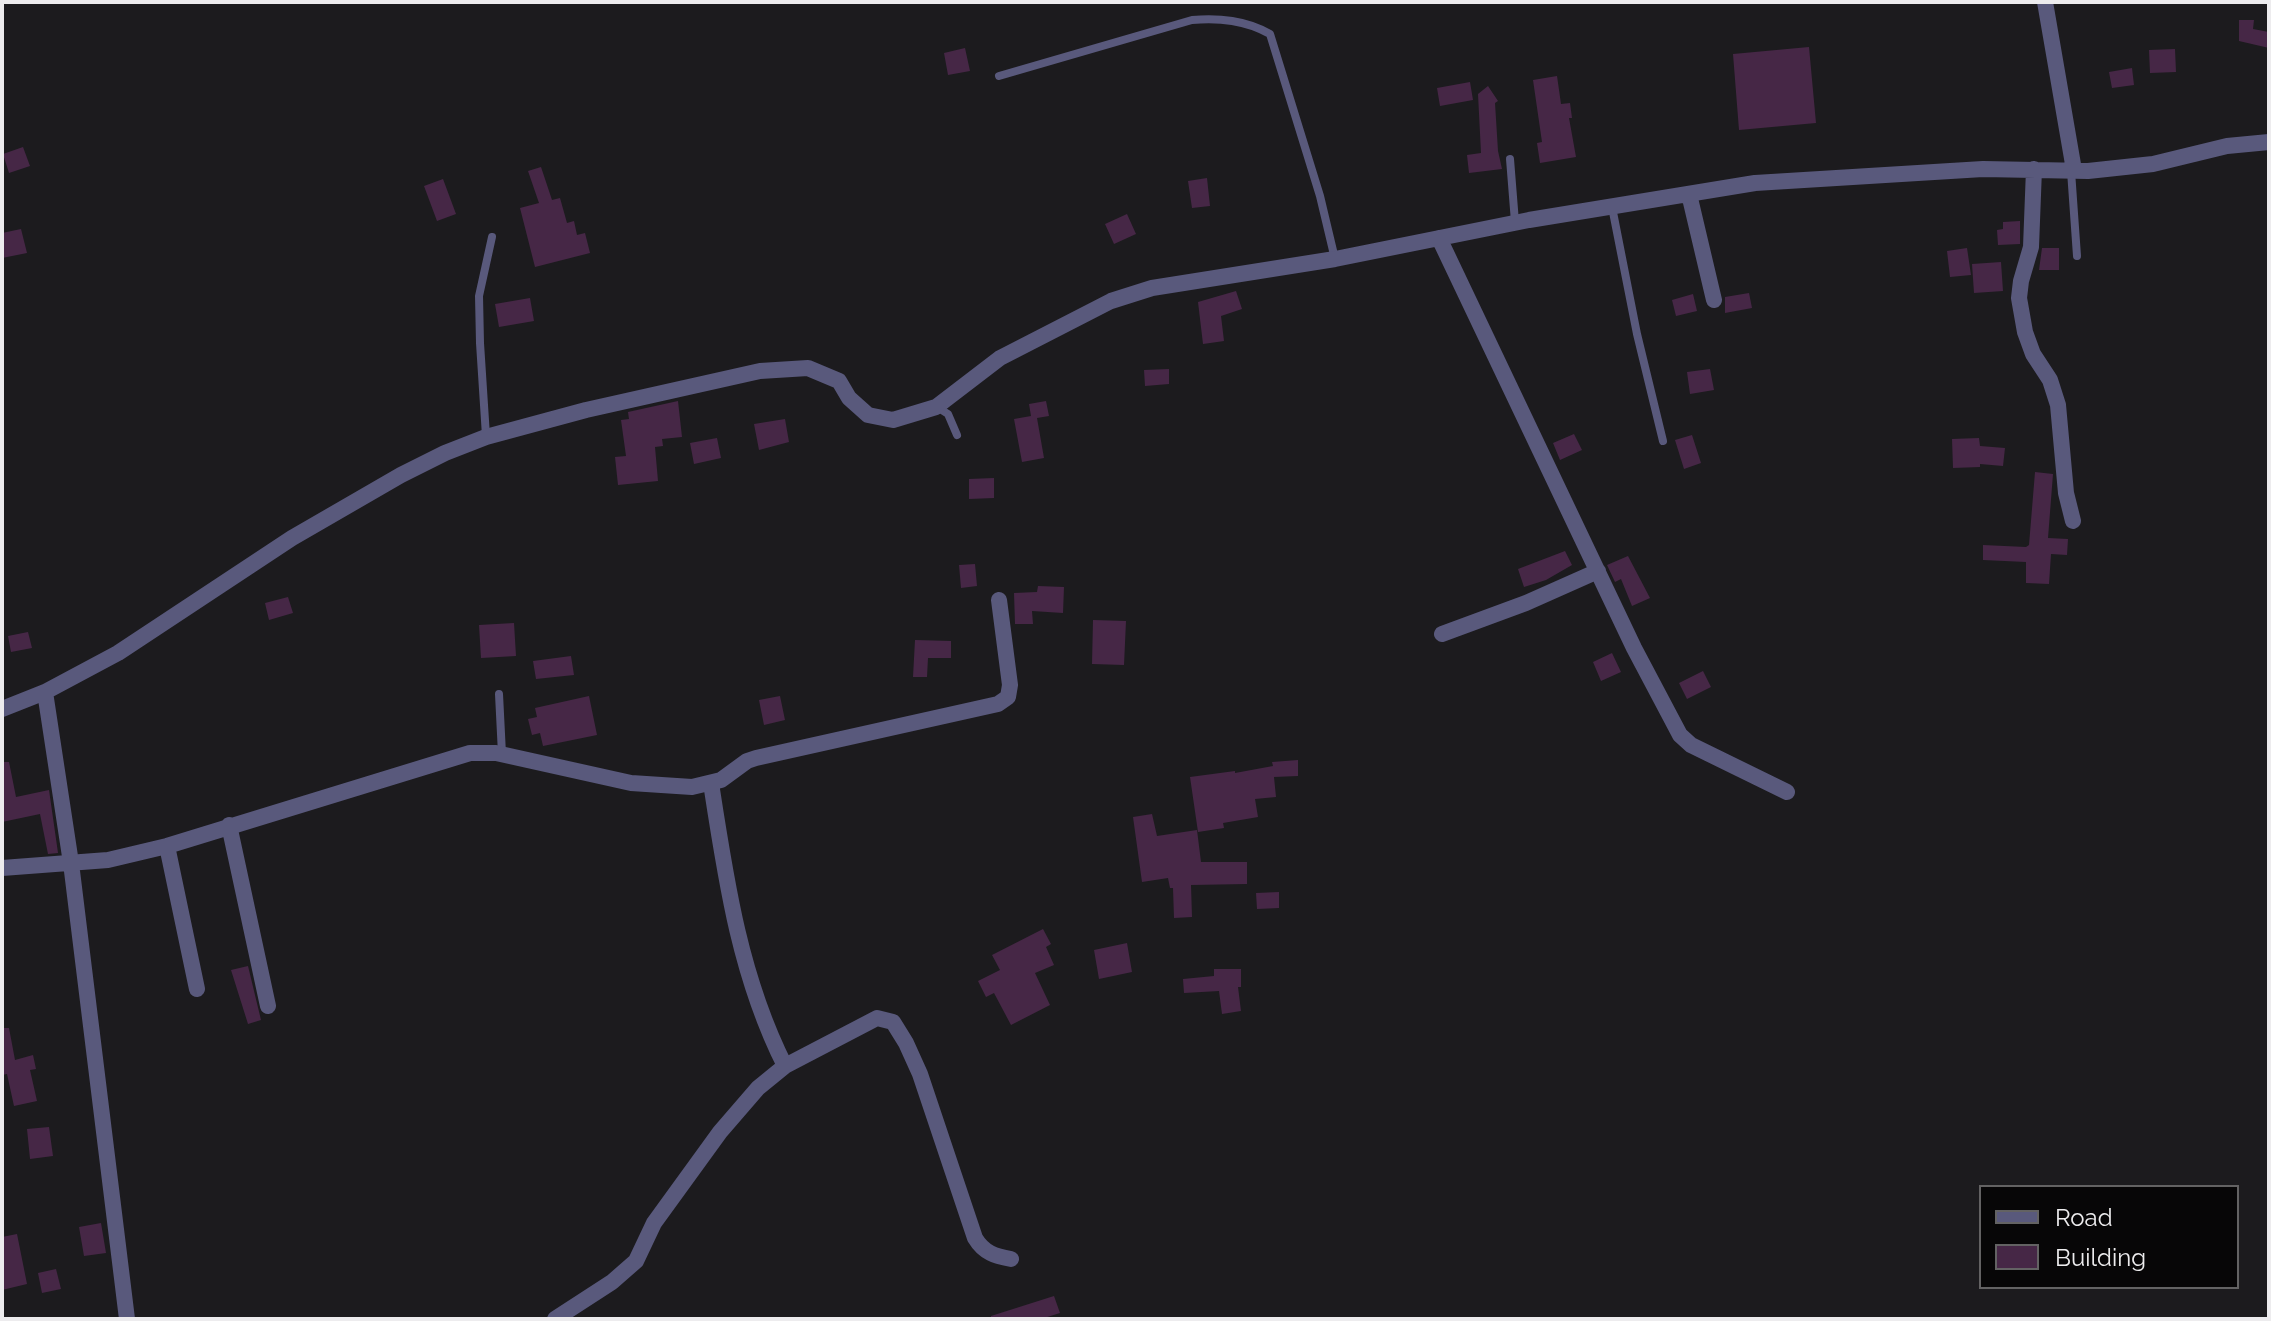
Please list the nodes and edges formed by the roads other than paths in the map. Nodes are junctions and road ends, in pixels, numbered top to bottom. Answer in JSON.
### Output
{"nodes":[{"id":1,"x":2045,"y":2,"type":"edge"},
{"id":2,"x":999,"y":76,"type":"dead end"},
{"id":3,"x":2269,"y":142,"type":"edge"},
{"id":4,"x":1510,"y":159,"type":"dead end"},
{"id":5,"x":2034,"y":169,"type":"junction"},
{"id":6,"x":2073,"y":170,"type":"junction"},
{"id":7,"x":1689,"y":194,"type":"junction"},
{"id":8,"x":1612,"y":206,"type":"junction"},
{"id":9,"x":1515,"y":223,"type":"junction"},
{"id":10,"x":492,"y":237,"type":"dead end"},
{"id":11,"x":1439,"y":238,"type":"junction"},
{"id":12,"x":2077,"y":256,"type":"dead end"},
{"id":13,"x":1335,"y":259,"type":"junction"},
{"id":14,"x":1714,"y":300,"type":"dead end"},
{"id":15,"x":936,"y":407,"type":"junction"},
{"id":16,"x":957,"y":435,"type":"dead end"},
{"id":17,"x":486,"y":437,"type":"junction"},
{"id":18,"x":1663,"y":441,"type":"dead end"},
{"id":19,"x":2073,"y":521,"type":"dead end"},
{"id":20,"x":1598,"y":571,"type":"junction"},
{"id":21,"x":999,"y":600,"type":"dead end"},
{"id":22,"x":1442,"y":634,"type":"dead end"},
{"id":23,"x":45,"y":692,"type":"junction"},
{"id":24,"x":499,"y":694,"type":"dead end"},
{"id":25,"x":2,"y":709,"type":"edge"},
{"id":26,"x":502,"y":755,"type":"junction"},
{"id":27,"x":711,"y":783,"type":"junction"},
{"id":28,"x":1787,"y":792,"type":"dead end"},
{"id":29,"x":229,"y":825,"type":"junction"},
{"id":30,"x":167,"y":846,"type":"junction"},
{"id":31,"x":71,"y":863,"type":"junction"},
{"id":32,"x":2,"y":868,"type":"edge"},
{"id":33,"x":197,"y":989,"type":"dead end"},
{"id":34,"x":268,"y":1006,"type":"dead end"},
{"id":35,"x":785,"y":1066,"type":"junction"},
{"id":36,"x":1011,"y":1259,"type":"dead end"},
{"id":37,"x":127,"y":1319,"type":"edge"},
{"id":38,"x":555,"y":1319,"type":"edge"}],
"edges":[{"from":1,"to":6,"type":"street"},
{"from":2,"to":13,"type":"lane"},
{"from":3,"to":6,"type":"street"},
{"from":4,"to":9,"type":"lane"},
{"from":5,"to":6,"type":"street"},
{"from":5,"to":7,"type":"street"},
{"from":5,"to":19,"type":"street"},
{"from":6,"to":12,"type":"lane"},
{"from":7,"to":8,"type":"street"},
{"from":7,"to":14,"type":"street"},
{"from":8,"to":9,"type":"street"},
{"from":8,"to":18,"type":"lane"},
{"from":9,"to":11,"type":"street"},
{"from":10,"to":17,"type":"lane"},
{"from":11,"to":13,"type":"street"},
{"from":11,"to":20,"type":"street"},
{"from":13,"to":15,"type":"street"},
{"from":15,"to":16,"type":"lane"},
{"from":15,"to":17,"type":"street"},
{"from":17,"to":23,"type":"street"},
{"from":20,"to":22,"type":"street"},
{"from":20,"to":28,"type":"street"},
{"from":21,"to":27,"type":"street"},
{"from":23,"to":25,"type":"street"},
{"from":23,"to":31,"type":"street"},
{"from":24,"to":26,"type":"lane"},
{"from":26,"to":27,"type":"street"},
{"from":26,"to":29,"type":"street"},
{"from":27,"to":35,"type":"street"},
{"from":29,"to":30,"type":"street"},
{"from":29,"to":34,"type":"street"},
{"from":30,"to":31,"type":"street"},
{"from":30,"to":33,"type":"street"},
{"from":31,"to":32,"type":"street"},
{"from":31,"to":37,"type":"street"},
{"from":35,"to":36,"type":"street"},
{"from":35,"to":38,"type":"street"}]}
